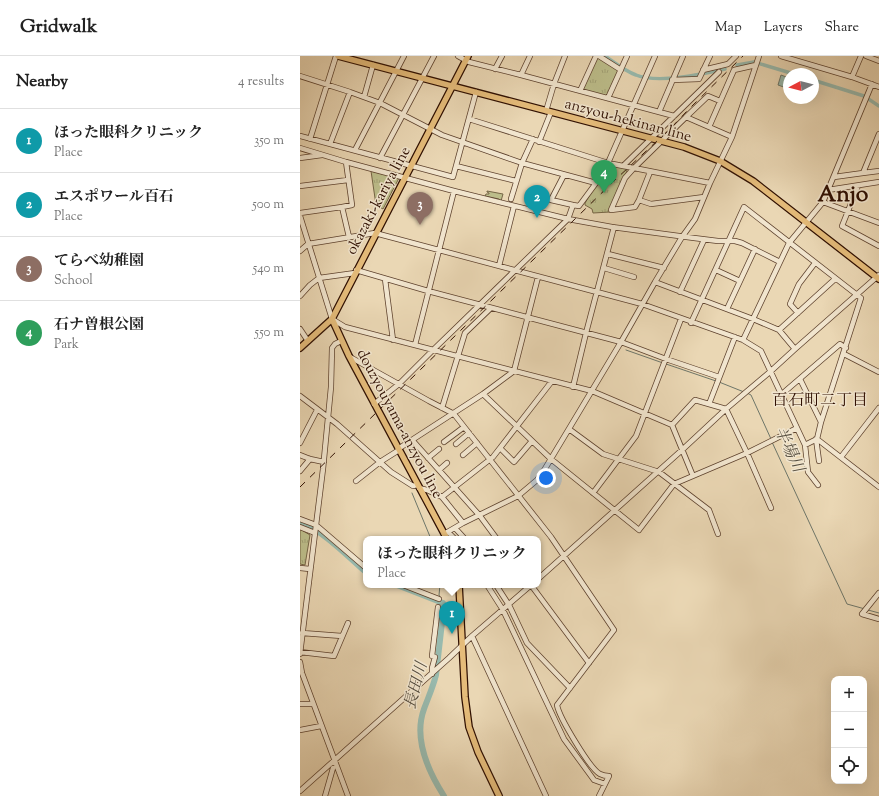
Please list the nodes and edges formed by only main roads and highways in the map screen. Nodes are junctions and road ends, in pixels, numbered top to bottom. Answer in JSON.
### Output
{"nodes":[{"id":1,"x":337,"y":56,"type":"edge"},
{"id":2,"x":467,"y":59,"type":"edge"},
{"id":3,"x":452,"y":85,"type":"junction"},
{"id":4,"x":878,"y":277,"type":"edge"},
{"id":5,"x":332,"y":319,"type":"junction"},
{"id":6,"x":300,"y":348,"type":"edge"},
{"id":7,"x":446,"y":536,"type":"edge"},
{"id":8,"x":459,"y":588,"type":"edge"},
{"id":9,"x":499,"y":796,"type":"edge"}],
"edges":[{"from":1,"to":3,"type":"main road","name":"anzyou-hekinan line"},
{"from":2,"to":3,"type":"main road","name":"okazaki-kariya line"},
{"from":3,"to":4,"type":"main road","name":"anzyou-hekinan line"},
{"from":3,"to":5,"type":"main road","name":"okazaki-kariya line"},
{"from":5,"to":6,"type":"main road","name":"okazaki-kariya line"},
{"from":5,"to":7,"type":"main road","name":"douzyouyama-anzyou line"},
{"from":8,"to":9,"type":"main road"}]}
